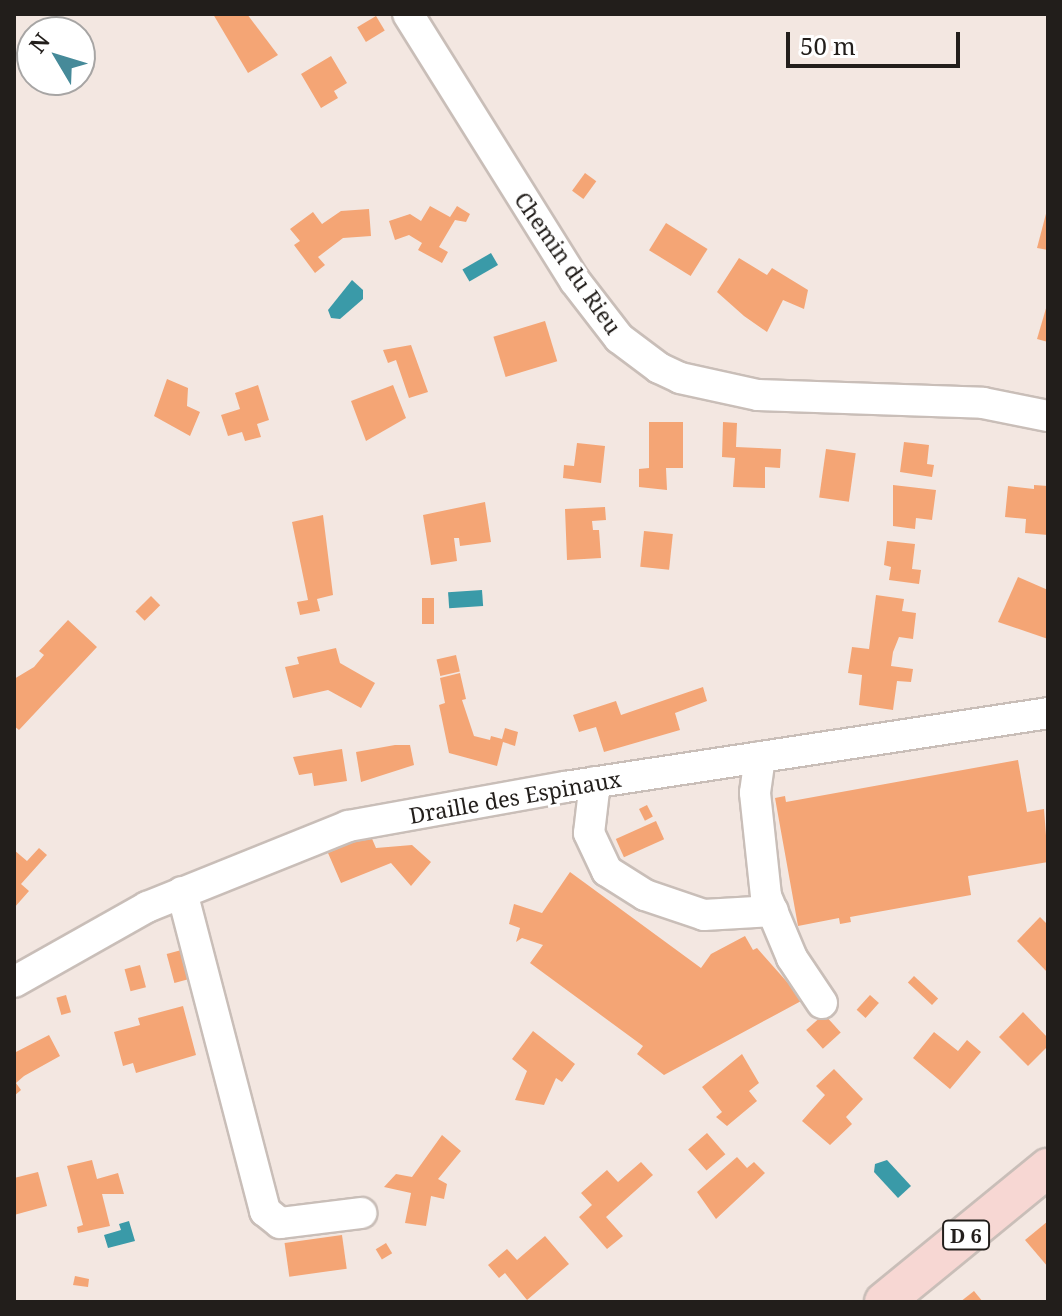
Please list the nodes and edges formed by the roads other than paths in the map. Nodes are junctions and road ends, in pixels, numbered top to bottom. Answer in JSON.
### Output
{"nodes":[{"id":1,"x":408,"y":14,"type":"edge"},
{"id":2,"x":1048,"y":416,"type":"edge"},
{"id":3,"x":1048,"y":713,"type":"edge"},
{"id":4,"x":760,"y":757,"type":"junction"},
{"id":5,"x":595,"y":782,"type":"junction"},
{"id":6,"x":182,"y":892,"type":"junction"},
{"id":7,"x":773,"y":911,"type":"junction"},
{"id":8,"x":14,"y":982,"type":"edge"},
{"id":9,"x":822,"y":1003,"type":"dead end"},
{"id":10,"x":1048,"y":1168,"type":"edge"},
{"id":11,"x":361,"y":1213,"type":"dead end"},
{"id":12,"x":884,"y":1302,"type":"edge"}],
"edges":[{"from":1,"to":2,"type":"street","name":"Chemin du Rieu"},
{"from":3,"to":4,"type":"street","name":"Draille des Espinaux"},
{"from":4,"to":5,"type":"street","name":"Draille des Espinaux"},
{"from":4,"to":7,"type":"street"},
{"from":5,"to":6,"type":"street","name":"Draille des Espinaux"},
{"from":5,"to":7,"type":"street"},
{"from":6,"to":8,"type":"street","name":"Draille des Espinaux"},
{"from":6,"to":11,"type":"street"},
{"from":7,"to":9,"type":"street"},
{"from":10,"to":12,"type":"main road","number":"D 6"}]}
